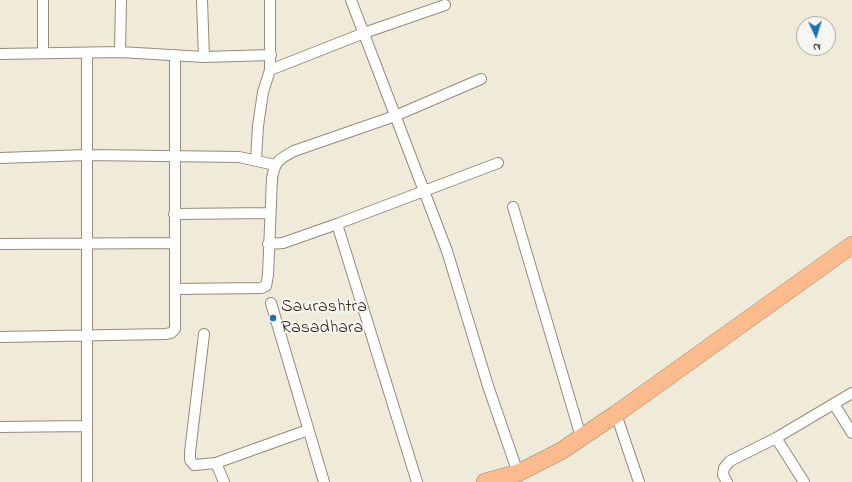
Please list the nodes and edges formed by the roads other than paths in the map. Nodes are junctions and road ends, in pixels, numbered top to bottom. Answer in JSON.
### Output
{"nodes":[{"id":1,"x":43,"y":0,"type":"edge"},
{"id":2,"x":121,"y":0,"type":"edge"},
{"id":3,"x":202,"y":0,"type":"edge"},
{"id":4,"x":270,"y":0,"type":"edge"},
{"id":5,"x":351,"y":0,"type":"edge"},
{"id":6,"x":445,"y":5,"type":"dead end"},
{"id":7,"x":364,"y":33,"type":"junction"},
{"id":8,"x":120,"y":52,"type":"junction"},
{"id":9,"x":43,"y":53,"type":"junction"},
{"id":10,"x":87,"y":53,"type":"junction"},
{"id":11,"x":0,"y":54,"type":"edge"},
{"id":12,"x":271,"y":55,"type":"junction"},
{"id":13,"x":175,"y":56,"type":"junction"},
{"id":14,"x":204,"y":57,"type":"junction"},
{"id":15,"x":270,"y":70,"type":"junction"},
{"id":16,"x":481,"y":79,"type":"dead end"},
{"id":17,"x":395,"y":116,"type":"junction"},
{"id":18,"x":87,"y":155,"type":"junction"},
{"id":19,"x":174,"y":155,"type":"junction"},
{"id":20,"x":0,"y":158,"type":"edge"},
{"id":21,"x":256,"y":160,"type":"junction"},
{"id":22,"x":498,"y":163,"type":"dead end"},
{"id":23,"x":275,"y":165,"type":"junction"},
{"id":24,"x":425,"y":191,"type":"junction"},
{"id":25,"x":513,"y":207,"type":"dead end"},
{"id":26,"x":270,"y":213,"type":"junction"},
{"id":27,"x":174,"y":214,"type":"junction"},
{"id":28,"x":337,"y":224,"type":"junction"},
{"id":29,"x":174,"y":243,"type":"junction"},
{"id":30,"x":0,"y":244,"type":"edge"},
{"id":31,"x":88,"y":244,"type":"junction"},
{"id":32,"x":268,"y":244,"type":"junction"},
{"id":33,"x":850,"y":251,"type":"edge"},
{"id":34,"x":175,"y":289,"type":"junction"},
{"id":35,"x":271,"y":303,"type":"dead end"},
{"id":36,"x":204,"y":334,"type":"dead end"},
{"id":37,"x":87,"y":335,"type":"junction"},
{"id":38,"x":0,"y":337,"type":"edge"},
{"id":39,"x":852,"y":393,"type":"edge"},
{"id":40,"x":834,"y":404,"type":"junction"},
{"id":41,"x":616,"y":414,"type":"junction"},
{"id":42,"x":87,"y":426,"type":"junction"},
{"id":43,"x":0,"y":427,"type":"edge"},
{"id":44,"x":308,"y":430,"type":"junction"},
{"id":45,"x":852,"y":432,"type":"edge"},
{"id":46,"x":581,"y":437,"type":"junction"},
{"id":47,"x":776,"y":438,"type":"junction"},
{"id":48,"x":216,"y":463,"type":"junction"},
{"id":49,"x":518,"y":473,"type":"junction"},
{"id":50,"x":494,"y":481,"type":"edge"},
{"id":51,"x":87,"y":482,"type":"edge"},
{"id":52,"x":224,"y":482,"type":"edge"},
{"id":53,"x":324,"y":482,"type":"edge"},
{"id":54,"x":417,"y":482,"type":"edge"},
{"id":55,"x":639,"y":482,"type":"edge"},
{"id":56,"x":727,"y":482,"type":"edge"},
{"id":57,"x":804,"y":482,"type":"edge"}],
"edges":[{"from":1,"to":9,"type":"street"},
{"from":2,"to":8,"type":"street"},
{"from":3,"to":14,"type":"street"},
{"from":4,"to":12,"type":"street"},
{"from":5,"to":7,"type":"street"},
{"from":6,"to":7,"type":"street"},
{"from":7,"to":15,"type":"street"},
{"from":7,"to":17,"type":"street"},
{"from":8,"to":10,"type":"street"},
{"from":8,"to":13,"type":"street"},
{"from":9,"to":10,"type":"street"},
{"from":9,"to":11,"type":"street"},
{"from":10,"to":18,"type":"street"},
{"from":12,"to":14,"type":"street"},
{"from":12,"to":15,"type":"street"},
{"from":13,"to":14,"type":"street"},
{"from":13,"to":19,"type":"street"},
{"from":15,"to":21,"type":"street"},
{"from":16,"to":17,"type":"street"},
{"from":17,"to":23,"type":"street"},
{"from":17,"to":24,"type":"street"},
{"from":18,"to":19,"type":"street"},
{"from":18,"to":20,"type":"street"},
{"from":18,"to":31,"type":"street"},
{"from":19,"to":21,"type":"street"},
{"from":19,"to":27,"type":"street"},
{"from":21,"to":23,"type":"street"},
{"from":22,"to":24,"type":"street"},
{"from":23,"to":26,"type":"street"},
{"from":24,"to":28,"type":"street"},
{"from":24,"to":49,"type":"street"},
{"from":25,"to":46,"type":"street"},
{"from":26,"to":27,"type":"street"},
{"from":26,"to":32,"type":"street"},
{"from":27,"to":29,"type":"street"},
{"from":28,"to":32,"type":"street"},
{"from":28,"to":54,"type":"street"},
{"from":29,"to":31,"type":"street"},
{"from":29,"to":34,"type":"street"},
{"from":30,"to":31,"type":"street"},
{"from":31,"to":37,"type":"street"},
{"from":32,"to":34,"type":"street"},
{"from":33,"to":41,"type":"main road"},
{"from":34,"to":37,"type":"street"},
{"from":35,"to":44,"type":"street"},
{"from":36,"to":48,"type":"street"},
{"from":37,"to":38,"type":"street"},
{"from":37,"to":42,"type":"street"},
{"from":39,"to":40,"type":"street"},
{"from":40,"to":45,"type":"street"},
{"from":40,"to":47,"type":"street"},
{"from":41,"to":46,"type":"main road"},
{"from":41,"to":55,"type":"street"},
{"from":42,"to":43,"type":"street"},
{"from":42,"to":51,"type":"street"},
{"from":44,"to":48,"type":"street"},
{"from":44,"to":53,"type":"street"},
{"from":46,"to":49,"type":"main road"},
{"from":47,"to":56,"type":"street"},
{"from":47,"to":57,"type":"street"},
{"from":48,"to":52,"type":"street"},
{"from":49,"to":50,"type":"main road"}]}
